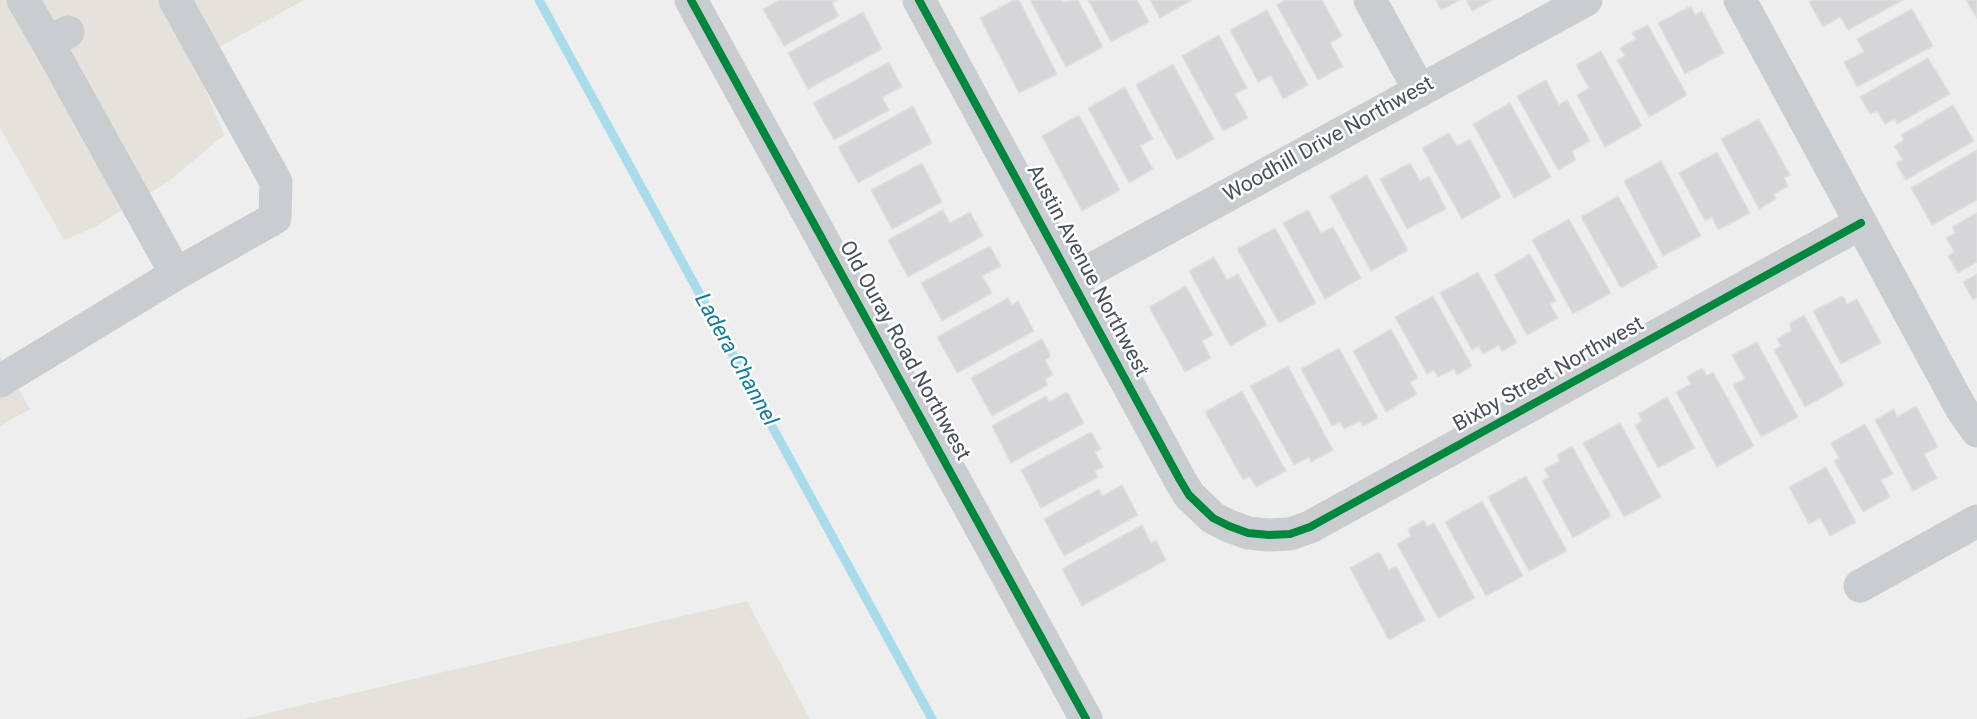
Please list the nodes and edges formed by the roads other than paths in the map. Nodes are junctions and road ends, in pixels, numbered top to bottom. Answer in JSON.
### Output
{"nodes":[{"id":1,"x":23,"y":0,"type":"edge"},
{"id":2,"x":175,"y":0,"type":"edge"},
{"id":3,"x":691,"y":0,"type":"edge"},
{"id":4,"x":919,"y":0,"type":"edge"},
{"id":5,"x":1370,"y":0,"type":"edge"},
{"id":6,"x":1586,"y":0,"type":"edge"},
{"id":7,"x":1740,"y":0,"type":"edge"},
{"id":8,"x":1420,"y":91,"type":"junction"},
{"id":9,"x":1861,"y":223,"type":"junction"},
{"id":10,"x":176,"y":274,"type":"junction"},
{"id":11,"x":1072,"y":280,"type":"junction"},
{"id":12,"x":0,"y":381,"type":"edge"},
{"id":13,"x":1977,"y":431,"type":"edge"},
{"id":14,"x":1977,"y":521,"type":"edge"},
{"id":15,"x":1248,"y":533,"type":"joint"},
{"id":16,"x":1860,"y":586,"type":"dead end"},
{"id":17,"x":1086,"y":719,"type":"edge"}],
"edges":[{"from":1,"to":10,"type":"street"},
{"from":2,"to":10,"type":"street"},
{"from":3,"to":17,"type":"street","name":"Old Ouray Road Northwest"},
{"from":4,"to":11,"type":"street","name":"Austin Avenue Northwest"},
{"from":5,"to":8,"type":"street"},
{"from":6,"to":8,"type":"street","name":"Woodhill Drive Northwest"},
{"from":7,"to":9,"type":"street"},
{"from":8,"to":11,"type":"street","name":"Woodhill Drive Northwest"},
{"from":9,"to":13,"type":"street"},
{"from":9,"to":15,"type":"street","name":"Bixby Street Northwest"},
{"from":10,"to":12,"type":"street"},
{"from":11,"to":15,"type":"street","name":"Austin Avenue Northwest"},
{"from":14,"to":16,"type":"street"}]}
